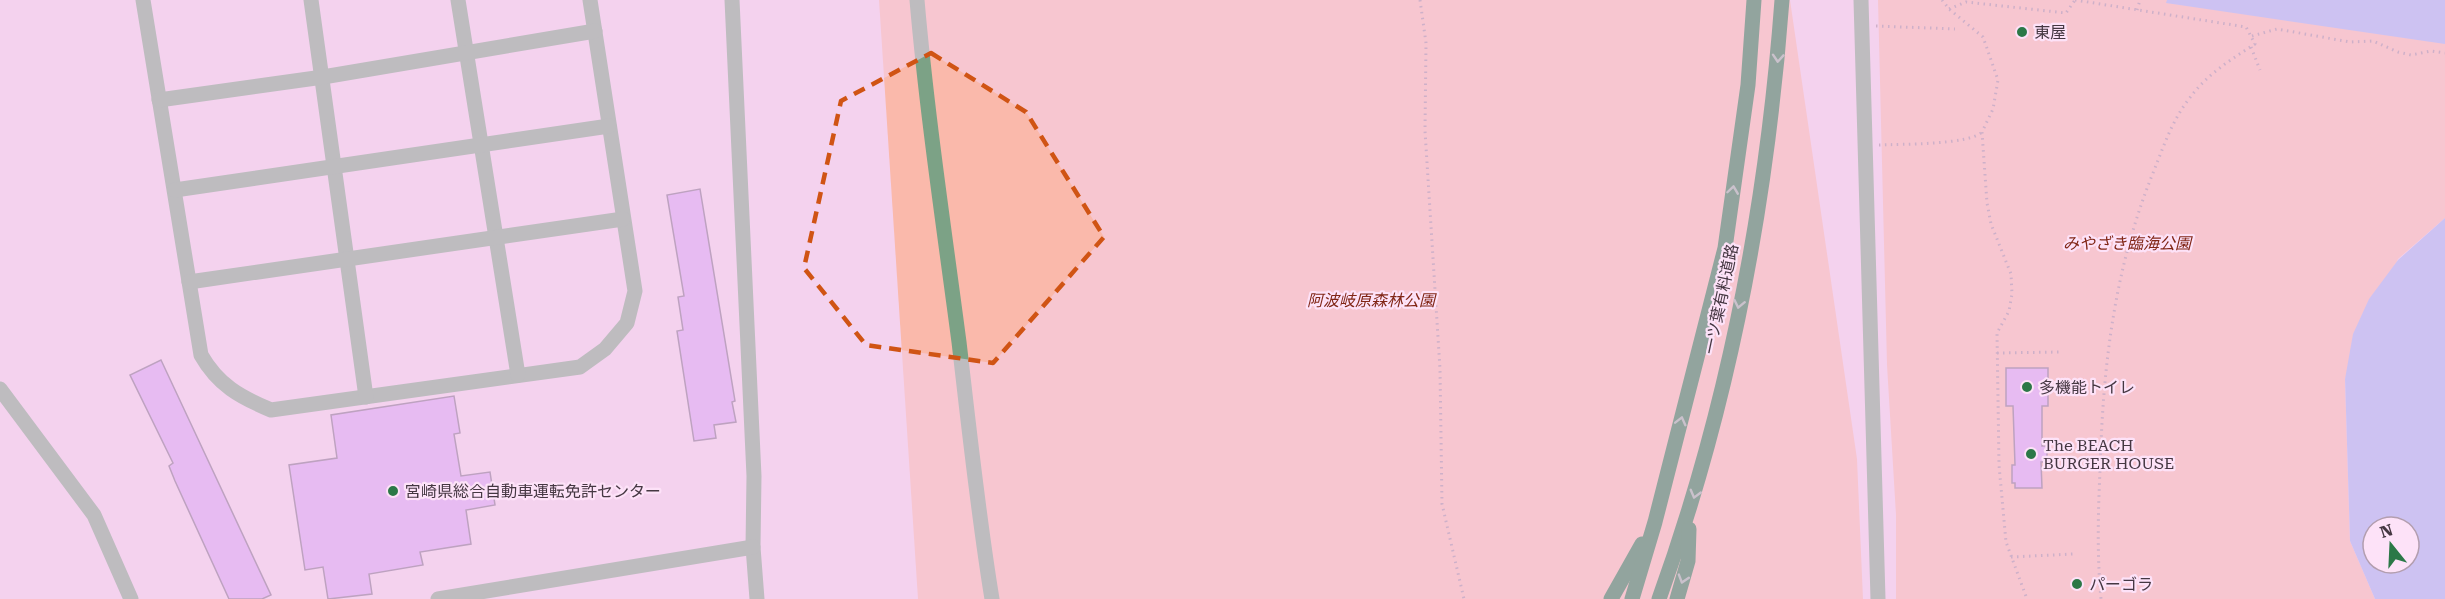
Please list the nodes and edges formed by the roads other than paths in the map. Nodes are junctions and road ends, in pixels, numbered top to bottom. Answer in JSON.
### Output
{"nodes":[{"id":1,"x":143,"y":0,"type":"edge"},
{"id":2,"x":311,"y":0,"type":"edge"},
{"id":3,"x":458,"y":0,"type":"edge"},
{"id":4,"x":590,"y":0,"type":"edge"},
{"id":5,"x":732,"y":0,"type":"edge"},
{"id":6,"x":917,"y":0,"type":"edge"},
{"id":7,"x":1754,"y":0,"type":"edge"},
{"id":8,"x":1782,"y":0,"type":"edge"},
{"id":9,"x":1861,"y":0,"type":"edge"},
{"id":10,"x":595,"y":30,"type":"junction"},
{"id":11,"x":466,"y":53,"type":"junction"},
{"id":12,"x":323,"y":77,"type":"junction"},
{"id":13,"x":159,"y":100,"type":"junction"},
{"id":14,"x":609,"y":126,"type":"junction"},
{"id":15,"x":480,"y":146,"type":"junction"},
{"id":16,"x":336,"y":168,"type":"junction"},
{"id":17,"x":175,"y":190,"type":"junction"},
{"id":18,"x":623,"y":219,"type":"junction"},
{"id":19,"x":496,"y":238,"type":"junction"},
{"id":20,"x":348,"y":260,"type":"junction"},
{"id":21,"x":189,"y":282,"type":"junction"},
{"id":22,"x":518,"y":375,"type":"junction"},
{"id":23,"x":0,"y":389,"type":"edge"},
{"id":24,"x":366,"y":396,"type":"junction"},
{"id":25,"x":1689,"y":516,"type":"junction"},
{"id":26,"x":1655,"y":522,"type":"junction"},
{"id":27,"x":753,"y":547,"type":"junction"},
{"id":28,"x":131,"y":599,"type":"edge"},
{"id":29,"x":438,"y":599,"type":"edge"},
{"id":30,"x":756,"y":599,"type":"edge"},
{"id":31,"x":992,"y":599,"type":"edge"},
{"id":32,"x":1611,"y":599,"type":"edge"},
{"id":33,"x":1632,"y":599,"type":"edge"},
{"id":34,"x":1659,"y":599,"type":"edge"},
{"id":35,"x":1677,"y":599,"type":"edge"},
{"id":36,"x":1878,"y":599,"type":"edge"}],
"edges":[{"from":1,"to":13,"type":"street"},
{"from":2,"to":12,"type":"street"},
{"from":3,"to":11,"type":"street"},
{"from":4,"to":10,"type":"street"},
{"from":5,"to":27,"type":"street"},
{"from":6,"to":31,"type":"street"},
{"from":26,"to":7,"type":"main road","name":"一ツ葉有料道路","one_way":true},
{"from":8,"to":25,"type":"main road","name":"一ツ葉有料道路","one_way":true},
{"from":9,"to":36,"type":"street"},
{"from":10,"to":11,"type":"street"},
{"from":10,"to":14,"type":"street"},
{"from":11,"to":12,"type":"street"},
{"from":11,"to":15,"type":"street"},
{"from":12,"to":13,"type":"street"},
{"from":12,"to":16,"type":"street"},
{"from":13,"to":17,"type":"street"},
{"from":14,"to":15,"type":"street"},
{"from":14,"to":18,"type":"street"},
{"from":15,"to":16,"type":"street"},
{"from":15,"to":19,"type":"street"},
{"from":16,"to":17,"type":"street"},
{"from":16,"to":20,"type":"street"},
{"from":17,"to":21,"type":"street"},
{"from":18,"to":19,"type":"street"},
{"from":18,"to":22,"type":"street"},
{"from":19,"to":20,"type":"street"},
{"from":19,"to":22,"type":"street"},
{"from":20,"to":21,"type":"street"},
{"from":20,"to":24,"type":"street"},
{"from":21,"to":24,"type":"street"},
{"from":22,"to":24,"type":"street"},
{"from":23,"to":28,"type":"street"},
{"from":25,"to":34,"type":"main road","name":"一ツ葉有料道路"},
{"from":25,"to":35,"type":"main road","one_way":true},
{"from":26,"to":32,"type":"main road"},
{"from":26,"to":33,"type":"main road","name":"一ツ葉有料道路"},
{"from":27,"to":29,"type":"street"},
{"from":27,"to":30,"type":"street"}]}
